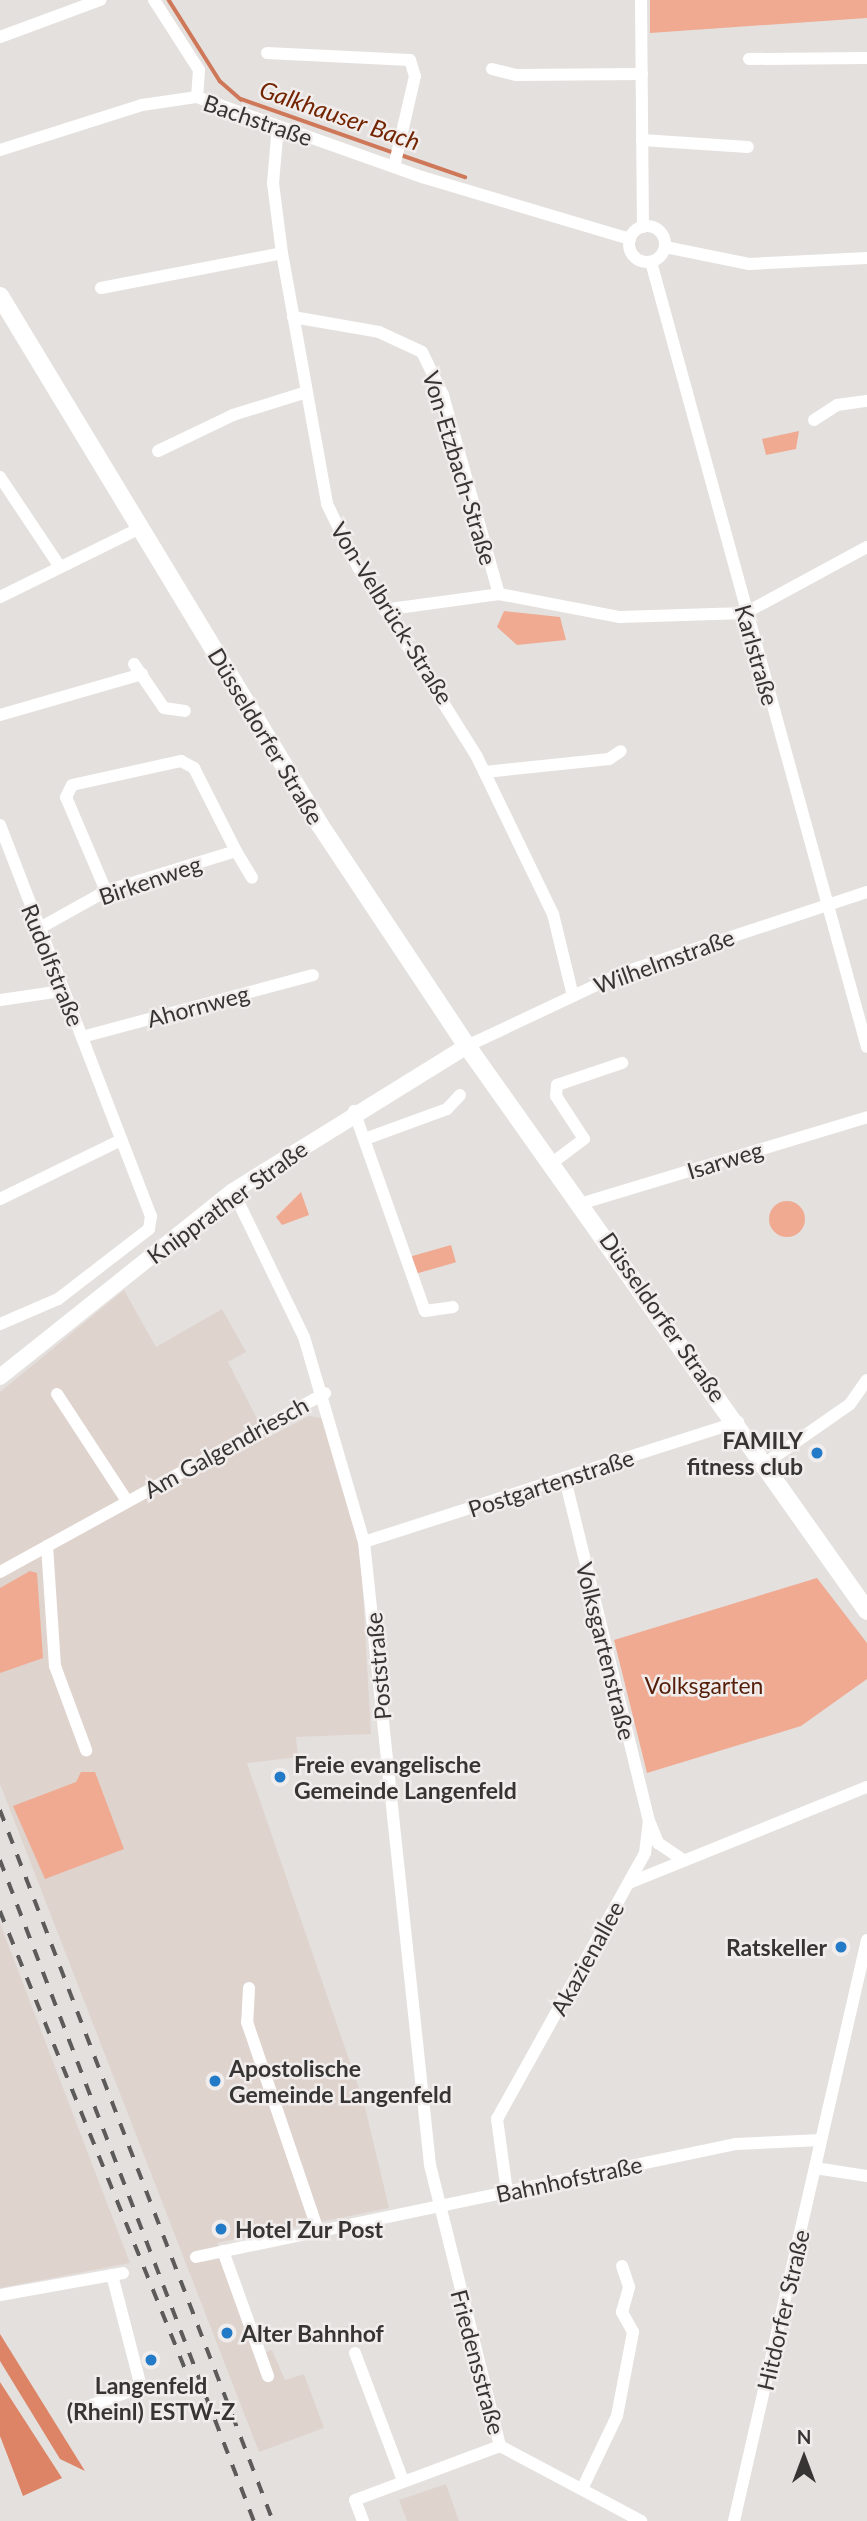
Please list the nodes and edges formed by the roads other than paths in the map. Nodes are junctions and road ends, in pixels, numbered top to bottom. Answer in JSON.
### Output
{"nodes":[{"id":1,"x":100,"y":0,"type":"edge"},
{"id":2,"x":154,"y":0,"type":"edge"},
{"id":3,"x":641,"y":0,"type":"edge"},
{"id":4,"x":0,"y":37,"type":"edge"},
{"id":5,"x":267,"y":53,"type":"dead end"},
{"id":6,"x":867,"y":58,"type":"edge"},
{"id":7,"x":749,"y":59,"type":"dead end"},
{"id":8,"x":492,"y":69,"type":"dead end"},
{"id":9,"x":642,"y":74,"type":"junction"},
{"id":10,"x":197,"y":97,"type":"junction"},
{"id":11,"x":278,"y":126,"type":"junction"},
{"id":12,"x":642,"y":140,"type":"junction"},
{"id":13,"x":748,"y":147,"type":"dead end"},
{"id":14,"x":0,"y":149,"type":"edge"},
{"id":15,"x":394,"y":167,"type":"junction"},
{"id":16,"x":643,"y":227,"type":"junction"},
{"id":17,"x":630,"y":239,"type":"junction"},
{"id":18,"x":665,"y":247,"type":"junction"},
{"id":19,"x":282,"y":253,"type":"junction"},
{"id":20,"x":867,"y":258,"type":"edge"},
{"id":21,"x":651,"y":262,"type":"junction"},
{"id":22,"x":101,"y":288,"type":"dead end"},
{"id":23,"x":0,"y":296,"type":"edge"},
{"id":24,"x":293,"y":317,"type":"junction"},
{"id":25,"x":303,"y":393,"type":"junction"},
{"id":26,"x":867,"y":401,"type":"edge"},
{"id":27,"x":814,"y":420,"type":"dead end"},
{"id":28,"x":158,"y":451,"type":"dead end"},
{"id":29,"x":0,"y":477,"type":"edge"},
{"id":30,"x":139,"y":528,"type":"junction"},
{"id":31,"x":867,"y":547,"type":"edge"},
{"id":32,"x":60,"y":567,"type":"junction"},
{"id":33,"x":499,"y":594,"type":"junction"},
{"id":34,"x":0,"y":597,"type":"edge"},
{"id":35,"x":390,"y":609,"type":"junction"},
{"id":36,"x":745,"y":613,"type":"junction"},
{"id":37,"x":185,"y":711,"type":"dead end"},
{"id":38,"x":0,"y":715,"type":"edge"},
{"id":39,"x":621,"y":751,"type":"dead end"},
{"id":40,"x":485,"y":772,"type":"junction"},
{"id":41,"x":0,"y":825,"type":"edge"},
{"id":42,"x":236,"y":850,"type":"junction"},
{"id":43,"x":252,"y":878,"type":"dead end"},
{"id":44,"x":106,"y":891,"type":"junction"},
{"id":45,"x":867,"y":892,"type":"edge"},
{"id":46,"x":827,"y":904,"type":"junction"},
{"id":47,"x":38,"y":929,"type":"junction"},
{"id":48,"x":313,"y":975,"type":"dead end"},
{"id":49,"x":62,"y":991,"type":"junction"},
{"id":50,"x":573,"y":996,"type":"junction"},
{"id":51,"x":0,"y":1000,"type":"edge"},
{"id":52,"x":82,"y":1037,"type":"junction"},
{"id":53,"x":467,"y":1046,"type":"junction"},
{"id":54,"x":867,"y":1047,"type":"edge"},
{"id":55,"x":622,"y":1063,"type":"dead end"},
{"id":56,"x":460,"y":1095,"type":"dead end"},
{"id":57,"x":354,"y":1111,"type":"junction"},
{"id":58,"x":867,"y":1116,"type":"edge"},
{"id":59,"x":365,"y":1139,"type":"junction"},
{"id":60,"x":121,"y":1140,"type":"junction"},
{"id":61,"x":552,"y":1163,"type":"junction"},
{"id":62,"x":233,"y":1191,"type":"junction"},
{"id":63,"x":0,"y":1199,"type":"edge"},
{"id":64,"x":583,"y":1203,"type":"junction"},
{"id":65,"x":453,"y":1307,"type":"dead end"},
{"id":66,"x":0,"y":1324,"type":"edge"},
{"id":67,"x":0,"y":1377,"type":"edge"},
{"id":68,"x":867,"y":1380,"type":"edge"},
{"id":69,"x":867,"y":1386,"type":"edge"},
{"id":70,"x":325,"y":1393,"type":"junction"},
{"id":71,"x":57,"y":1394,"type":"dead end"},
{"id":72,"x":738,"y":1422,"type":"junction"},
{"id":73,"x":767,"y":1462,"type":"junction"},
{"id":74,"x":565,"y":1480,"type":"junction"},
{"id":75,"x":127,"y":1501,"type":"junction"},
{"id":76,"x":364,"y":1542,"type":"junction"},
{"id":77,"x":47,"y":1546,"type":"junction"},
{"id":78,"x":0,"y":1572,"type":"edge"},
{"id":79,"x":867,"y":1611,"type":"edge"},
{"id":80,"x":86,"y":1750,"type":"dead end"},
{"id":81,"x":867,"y":1787,"type":"edge"},
{"id":82,"x":649,"y":1821,"type":"junction"},
{"id":83,"x":683,"y":1860,"type":"junction"},
{"id":84,"x":629,"y":1883,"type":"junction"},
{"id":85,"x":867,"y":1940,"type":"edge"},
{"id":86,"x":249,"y":1988,"type":"dead end"},
{"id":87,"x":821,"y":2140,"type":"junction"},
{"id":88,"x":815,"y":2168,"type":"junction"},
{"id":89,"x":867,"y":2176,"type":"edge"},
{"id":90,"x":507,"y":2192,"type":"junction"},
{"id":91,"x":438,"y":2204,"type":"junction"},
{"id":92,"x":318,"y":2230,"type":"junction"},
{"id":93,"x":223,"y":2251,"type":"junction"},
{"id":94,"x":197,"y":2257,"type":"dead end"},
{"id":95,"x":622,"y":2266,"type":"dead end"},
{"id":96,"x":0,"y":2295,"type":"edge"},
{"id":97,"x":355,"y":2353,"type":"dead end"},
{"id":98,"x":268,"y":2376,"type":"dead end"},
{"id":99,"x":84,"y":2408,"type":"dead end"},
{"id":100,"x":500,"y":2446,"type":"junction"},
{"id":101,"x":402,"y":2482,"type":"junction"},
{"id":102,"x":583,"y":2487,"type":"junction"},
{"id":103,"x":363,"y":2521,"type":"edge"},
{"id":104,"x":641,"y":2521,"type":"edge"},
{"id":105,"x":734,"y":2521,"type":"edge"}],
"edges":[{"from":1,"to":4,"type":"street"},
{"from":2,"to":10,"type":"street"},
{"from":3,"to":9,"type":"street"},
{"from":5,"to":15,"type":"street"},
{"from":6,"to":7,"type":"street"},
{"from":8,"to":9,"type":"street"},
{"from":9,"to":12,"type":"street"},
{"from":10,"to":11,"type":"street","name":"Bachstraße"},
{"from":10,"to":14,"type":"street","name":"Bachstraße"},
{"from":11,"to":15,"type":"street","name":"Bachstraße"},
{"from":11,"to":19,"type":"street","name":"Von-Velbrück-Straße"},
{"from":12,"to":13,"type":"street"},
{"from":12,"to":16,"type":"street"},
{"from":15,"to":17,"type":"street","name":"Bachstraße"},
{"from":16,"to":17,"type":"street"},
{"from":16,"to":18,"type":"street"},
{"from":17,"to":21,"type":"street"},
{"from":18,"to":20,"type":"street"},
{"from":18,"to":21,"type":"street"},
{"from":19,"to":22,"type":"street"},
{"from":19,"to":24,"type":"street","name":"Von-Velbrück-Straße"},
{"from":21,"to":36,"type":"street","name":"Karlstraße"},
{"from":23,"to":30,"type":"main road","name":"Düsseldorfer Straße"},
{"from":24,"to":25,"type":"street","name":"Von-Velbrück-Straße"},
{"from":24,"to":33,"type":"street","name":"Von-Etzbach-Straße"},
{"from":25,"to":28,"type":"street"},
{"from":25,"to":35,"type":"street","name":"Von-Velbrück-Straße"},
{"from":26,"to":27,"type":"street"},
{"from":29,"to":32,"type":"street"},
{"from":30,"to":32,"type":"street"},
{"from":30,"to":53,"type":"main road","name":"Düsseldorfer Straße"},
{"from":31,"to":36,"type":"street"},
{"from":32,"to":34,"type":"street"},
{"from":33,"to":35,"type":"street"},
{"from":33,"to":36,"type":"street"},
{"from":35,"to":40,"type":"street","name":"Von-Velbrück-Straße"},
{"from":36,"to":46,"type":"street","name":"Karlstraße"},
{"from":37,"to":38,"type":"street"},
{"from":39,"to":40,"type":"street"},
{"from":40,"to":50,"type":"street","name":"Von-Velbrück-Straße"},
{"from":41,"to":47,"type":"street","name":"Rudolfstraße"},
{"from":42,"to":43,"type":"street"},
{"from":42,"to":44,"type":"street","name":"Birkenweg"},
{"from":42,"to":44,"type":"street"},
{"from":44,"to":47,"type":"street","name":"Birkenweg"},
{"from":45,"to":46,"type":"street","name":"Wilhelmstraße"},
{"from":46,"to":50,"type":"street","name":"Wilhelmstraße"},
{"from":46,"to":54,"type":"street","name":"Karlstraße"},
{"from":47,"to":49,"type":"street","name":"Rudolfstraße"},
{"from":48,"to":52,"type":"street","name":"Ahornweg"},
{"from":49,"to":51,"type":"street"},
{"from":49,"to":52,"type":"street","name":"Rudolfstraße"},
{"from":50,"to":53,"type":"street","name":"Wilhelmstraße"},
{"from":52,"to":60,"type":"street","name":"Rudolfstraße"},
{"from":53,"to":57,"type":"main road","name":"Knipprather Straße"},
{"from":53,"to":61,"type":"main road","name":"Düsseldorfer Straße"},
{"from":55,"to":61,"type":"street"},
{"from":56,"to":59,"type":"street"},
{"from":57,"to":59,"type":"street"},
{"from":57,"to":62,"type":"main road","name":"Knipprather Straße"},
{"from":58,"to":64,"type":"street","name":"Isarweg"},
{"from":59,"to":65,"type":"street"},
{"from":60,"to":63,"type":"street"},
{"from":60,"to":66,"type":"street","name":"Rudolfstraße"},
{"from":61,"to":64,"type":"main road","name":"Düsseldorfer Straße"},
{"from":62,"to":67,"type":"main road","name":"Knipprather Straße"},
{"from":62,"to":70,"type":"street","name":"Poststraße"},
{"from":64,"to":72,"type":"main road","name":"Düsseldorfer Straße"},
{"from":68,"to":69,"type":"street"},
{"from":69,"to":73,"type":"street"},
{"from":70,"to":75,"type":"street","name":"Am Galgendriesch"},
{"from":70,"to":76,"type":"street","name":"Poststraße"},
{"from":71,"to":75,"type":"street","name":"Am Galgendriesch"},
{"from":72,"to":73,"type":"main road","name":"Düsseldorfer Straße"},
{"from":72,"to":74,"type":"street","name":"Postgartenstraße"},
{"from":73,"to":79,"type":"main road","name":"Düsseldorfer Straße"},
{"from":74,"to":76,"type":"street","name":"Postgartenstraße"},
{"from":74,"to":82,"type":"street","name":"Volksgartenstraße"},
{"from":75,"to":77,"type":"street","name":"Am Galgendriesch"},
{"from":76,"to":91,"type":"street","name":"Poststraße"},
{"from":77,"to":78,"type":"street","name":"Am Galgendriesch"},
{"from":77,"to":80,"type":"street"},
{"from":81,"to":83,"type":"street","name":"Akazienallee"},
{"from":82,"to":83,"type":"street","name":"Volksgartenstraße"},
{"from":82,"to":84,"type":"street","name":"Volksgartenstraße"},
{"from":83,"to":84,"type":"street","name":"Akazienallee"},
{"from":84,"to":90,"type":"street","name":"Akazienallee"},
{"from":85,"to":87,"type":"street","name":"Hitdorfer Straße"},
{"from":86,"to":92,"type":"street"},
{"from":87,"to":88,"type":"street","name":"Hitdorfer Straße"},
{"from":87,"to":90,"type":"street","name":"Bahnhofstraße"},
{"from":88,"to":89,"type":"street"},
{"from":88,"to":105,"type":"street","name":"Hitdorfer Straße"},
{"from":90,"to":91,"type":"street","name":"Bahnhofstraße"},
{"from":91,"to":92,"type":"street","name":"Bahnhofstraße"},
{"from":91,"to":100,"type":"street","name":"Friedensstraße"},
{"from":92,"to":93,"type":"street","name":"Bahnhofstraße"},
{"from":93,"to":94,"type":"street","name":"Bahnhofstraße"},
{"from":93,"to":98,"type":"street"},
{"from":95,"to":102,"type":"street"},
{"from":96,"to":99,"type":"street"},
{"from":97,"to":101,"type":"street"},
{"from":100,"to":101,"type":"street"},
{"from":100,"to":102,"type":"street","name":"Friedensstraße"},
{"from":101,"to":103,"type":"street"},
{"from":102,"to":104,"type":"street","name":"Friedensstraße"}]}
